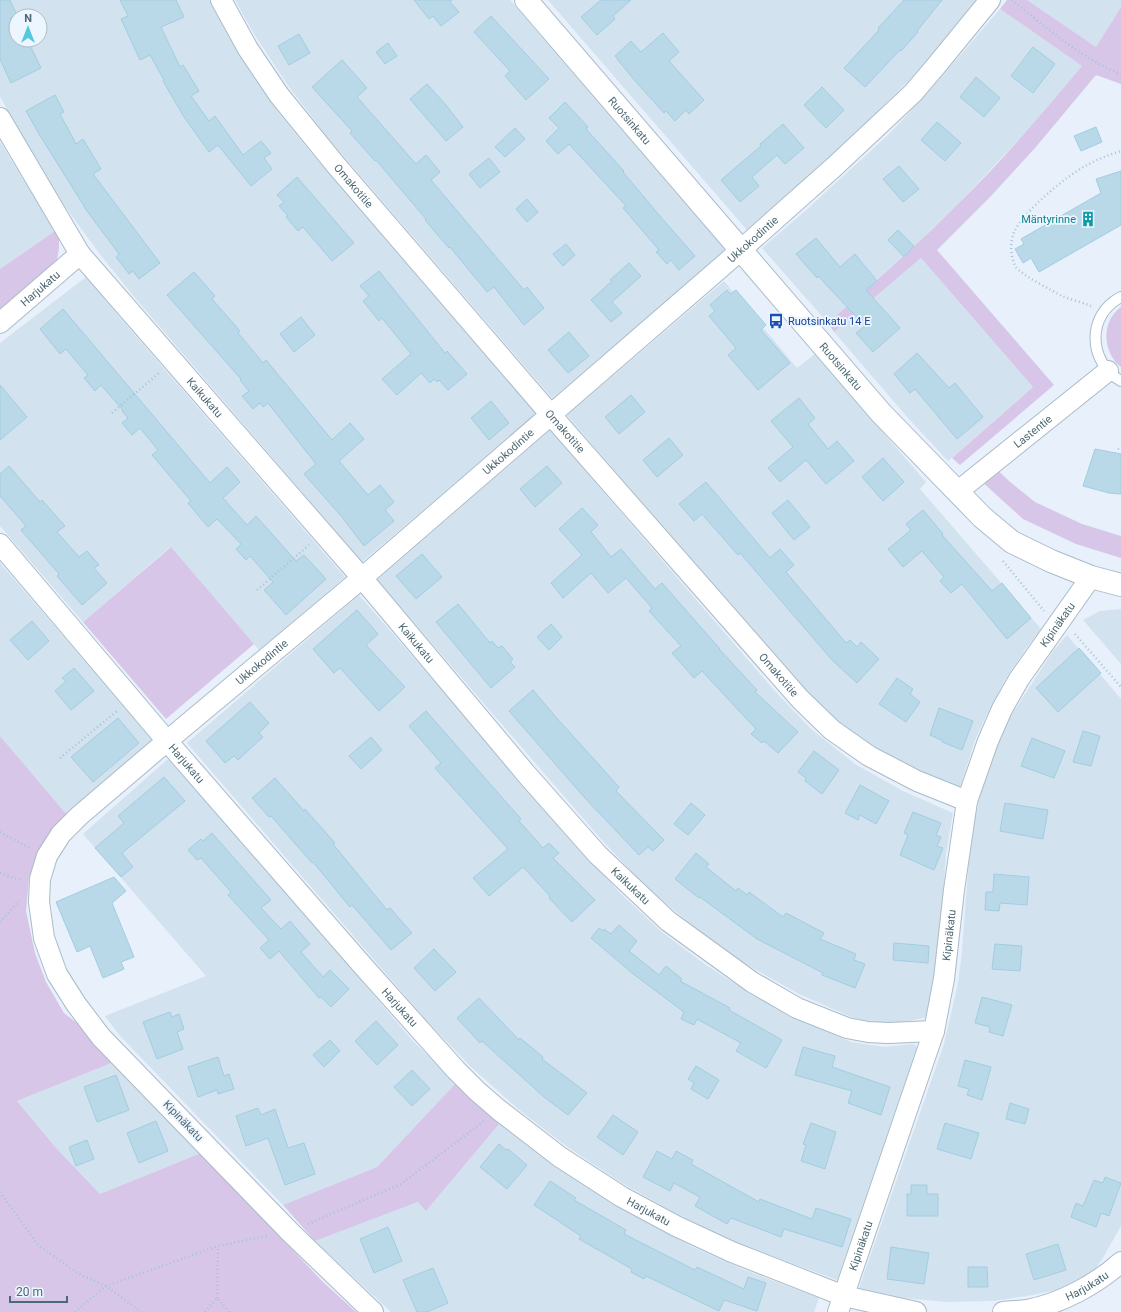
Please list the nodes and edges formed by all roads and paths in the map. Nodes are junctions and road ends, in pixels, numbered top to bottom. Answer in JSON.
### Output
{"nodes":[{"id":1,"x":221,"y":0,"type":"edge"},
{"id":2,"x":526,"y":0,"type":"edge"},
{"id":3,"x":990,"y":0,"type":"edge"},
{"id":4,"x":1012,"y":0,"type":"edge"},
{"id":5,"x":1121,"y":74,"type":"edge"},
{"id":6,"x":0,"y":118,"type":"edge"},
{"id":7,"x":1121,"y":151,"type":"edge"},
{"id":8,"x":741,"y":251,"type":"junction"},
{"id":9,"x":80,"y":254,"type":"junction"},
{"id":10,"x":1121,"y":297,"type":"edge"},
{"id":11,"x":1105,"y":310,"type":"junction"},
{"id":12,"x":0,"y":323,"type":"edge"},
{"id":13,"x":173,"y":361,"type":"junction"},
{"id":14,"x":1114,"y":376,"type":"edge"},
{"id":15,"x":112,"y":413,"type":"dead end"},
{"id":16,"x":551,"y":415,"type":"junction"},
{"id":17,"x":957,"y":492,"type":"junction"},
{"id":18,"x":322,"y":533,"type":"junction"},
{"id":19,"x":0,"y":544,"type":"edge"},
{"id":20,"x":1003,"y":561,"type":"dead end"},
{"id":21,"x":1091,"y":577,"type":"junction"},
{"id":22,"x":362,"y":578,"type":"junction"},
{"id":23,"x":1121,"y":585,"type":"edge"},
{"id":24,"x":257,"y":590,"type":"dead end"},
{"id":25,"x":1044,"y":611,"type":"dead end"},
{"id":26,"x":1070,"y":629,"type":"dead end"},
{"id":27,"x":1121,"y":687,"type":"edge"},
{"id":28,"x":131,"y":699,"type":"junction"},
{"id":29,"x":167,"y":741,"type":"junction"},
{"id":30,"x":60,"y":758,"type":"dead end"},
{"id":31,"x":967,"y":801,"type":"junction"},
{"id":32,"x":0,"y":832,"type":"edge"},
{"id":33,"x":47,"y":856,"type":"junction"},
{"id":34,"x":0,"y":873,"type":"edge"},
{"id":35,"x":25,"y":882,"type":"dead end"},
{"id":36,"x":38,"y":902,"type":"joint"},
{"id":37,"x":934,"y":1031,"type":"junction"},
{"id":38,"x":499,"y":1110,"type":"junction"},
{"id":39,"x":0,"y":1192,"type":"edge"},
{"id":40,"x":290,"y":1232,"type":"junction"},
{"id":41,"x":218,"y":1246,"type":"junction"},
{"id":42,"x":1121,"y":1262,"type":"edge"},
{"id":43,"x":106,"y":1286,"type":"junction"},
{"id":44,"x":218,"y":1298,"type":"junction"},
{"id":45,"x":841,"y":1304,"type":"edge"},
{"id":46,"x":75,"y":1312,"type":"edge"},
{"id":47,"x":141,"y":1312,"type":"edge"},
{"id":48,"x":205,"y":1312,"type":"edge"},
{"id":49,"x":229,"y":1312,"type":"edge"},
{"id":50,"x":373,"y":1312,"type":"edge"},
{"id":51,"x":916,"y":1312,"type":"edge"},
{"id":52,"x":1003,"y":1312,"type":"edge"}],
"edges":[{"from":1,"to":16,"type":"street","name":"Omakotitie"},
{"from":2,"to":8,"type":"street","name":"Ruotsinkatu"},
{"from":3,"to":8,"type":"street","name":"Ukkokodintie"},
{"from":4,"to":5,"type":"path"},
{"from":6,"to":9,"type":"street","name":"Kaikukatu"},
{"from":7,"to":11,"type":"path"},
{"from":8,"to":16,"type":"street","name":"Ukkokodintie"},
{"from":8,"to":17,"type":"street","name":"Ruotsinkatu"},
{"from":9,"to":12,"type":"street","name":"Harjukatu"},
{"from":9,"to":13,"type":"street","name":"Kaikukatu"},
{"from":10,"to":11,"type":"lane"},
{"from":11,"to":14,"type":"lane"},
{"from":13,"to":15,"type":"path"},
{"from":13,"to":18,"type":"street","name":"Kaikukatu"},
{"from":14,"to":17,"type":"street","name":"Lastentie"},
{"from":16,"to":22,"type":"street","name":"Ukkokodintie"},
{"from":16,"to":31,"type":"street","name":"Omakotitie"},
{"from":17,"to":21,"type":"street","name":"Ruotsinkatu"},
{"from":18,"to":22,"type":"street","name":"Kaikukatu"},
{"from":18,"to":24,"type":"path"},
{"from":19,"to":28,"type":"street","name":"Harjukatu"},
{"from":20,"to":25,"type":"path"},
{"from":21,"to":23,"type":"street","name":"Ruotsinkatu"},
{"from":21,"to":31,"type":"street","name":"Kipinäkatu"},
{"from":22,"to":29,"type":"street","name":"Ukkokodintie"},
{"from":22,"to":37,"type":"street","name":"Kaikukatu"},
{"from":26,"to":27,"type":"path"},
{"from":28,"to":29,"type":"street","name":"Harjukatu"},
{"from":28,"to":30,"type":"path"},
{"from":29,"to":33,"type":"street","name":"Ukkokodintie"},
{"from":29,"to":38,"type":"street","name":"Harjukatu"},
{"from":31,"to":37,"type":"street","name":"Kipinäkatu"},
{"from":32,"to":33,"type":"path"},
{"from":33,"to":36,"type":"street","name":"Ukkokodintie"},
{"from":34,"to":35,"type":"path"},
{"from":36,"to":40,"type":"street","name":"Kipinäkatu"},
{"from":37,"to":45,"type":"street","name":"Kipinäkatu"},
{"from":38,"to":40,"type":"path"},
{"from":38,"to":45,"type":"street","name":"Harjukatu"},
{"from":39,"to":43,"type":"path"},
{"from":40,"to":41,"type":"path"},
{"from":40,"to":50,"type":"street","name":"Kipinäkatu"},
{"from":41,"to":43,"type":"path"},
{"from":41,"to":44,"type":"path"},
{"from":42,"to":52,"type":"street","name":"Harjukatu"},
{"from":43,"to":46,"type":"path"},
{"from":43,"to":47,"type":"path"},
{"from":44,"to":48,"type":"path"},
{"from":44,"to":49,"type":"path"},
{"from":45,"to":51,"type":"street","name":"Harjukatu"}]}
